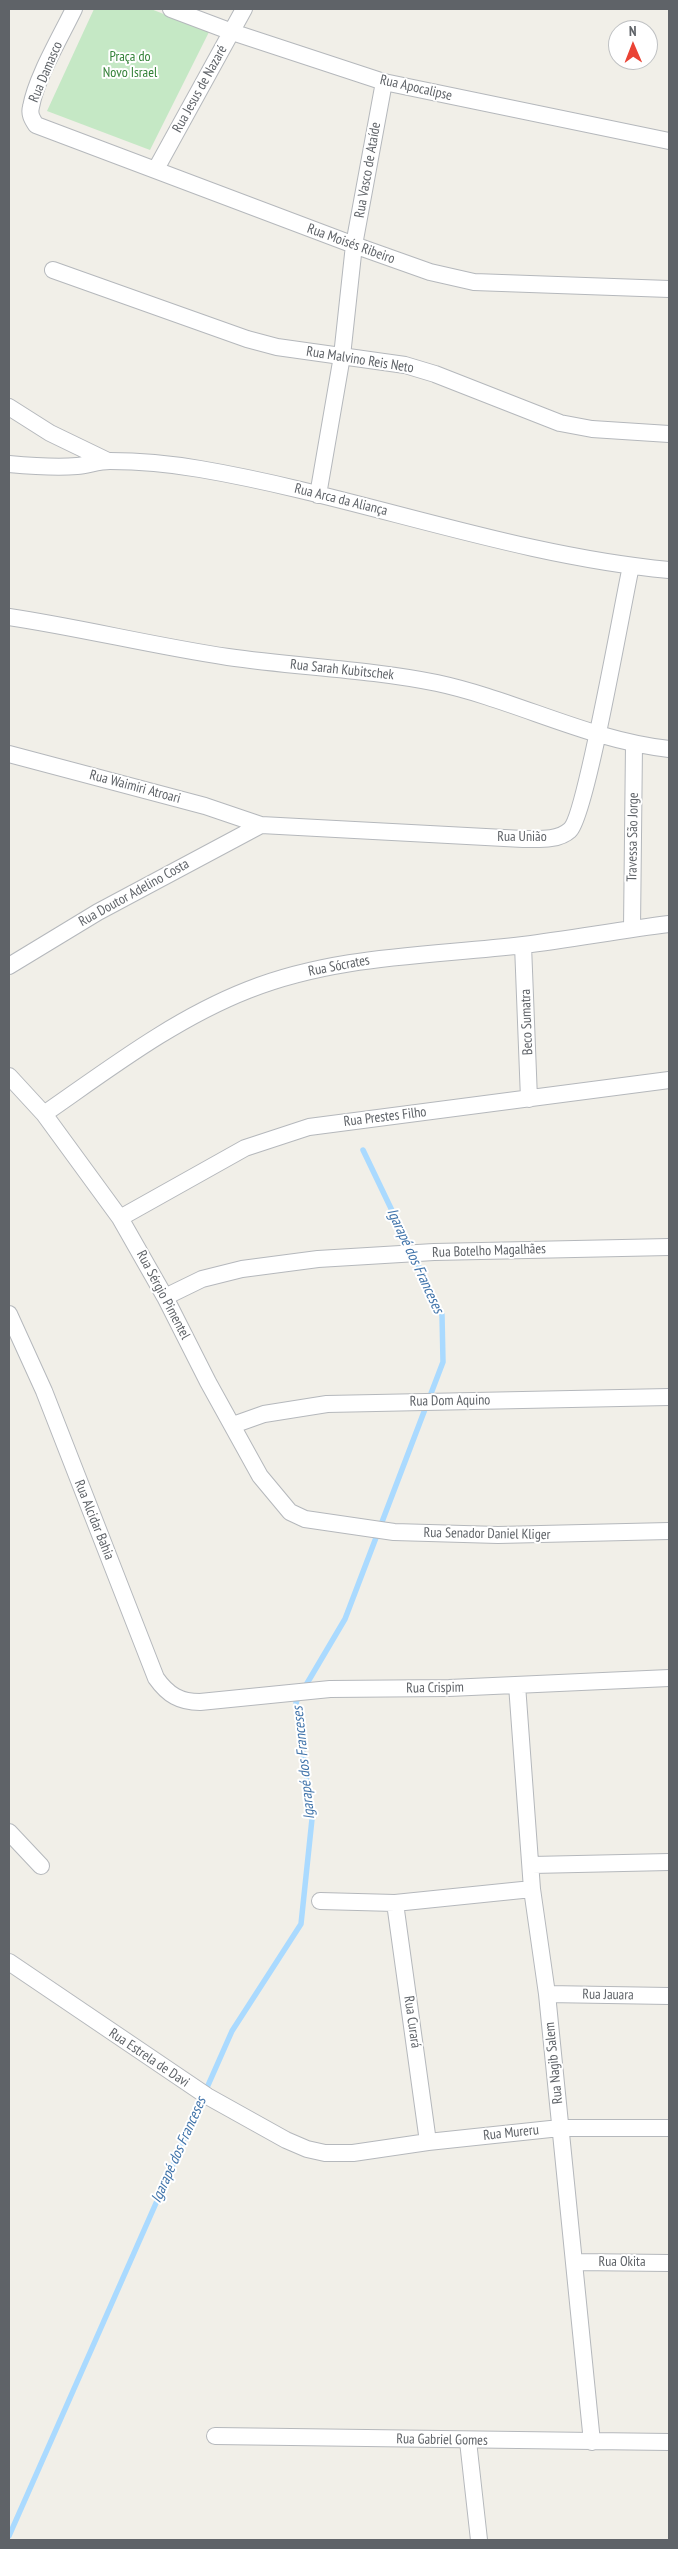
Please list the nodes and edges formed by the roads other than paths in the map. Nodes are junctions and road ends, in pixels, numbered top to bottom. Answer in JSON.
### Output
{"nodes":[{"id":1,"x":74,"y":9,"type":"edge"},
{"id":2,"x":171,"y":9,"type":"edge"},
{"id":3,"x":244,"y":9,"type":"edge"},
{"id":4,"x":232,"y":32,"type":"junction"},
{"id":5,"x":384,"y":82,"type":"junction"},
{"id":6,"x":47,"y":129,"type":"joint"},
{"id":7,"x":669,"y":141,"type":"edge"},
{"id":8,"x":156,"y":170,"type":"junction"},
{"id":9,"x":354,"y":245,"type":"junction"},
{"id":10,"x":53,"y":270,"type":"dead end"},
{"id":11,"x":669,"y":288,"type":"edge"},
{"id":12,"x":342,"y":356,"type":"junction"},
{"id":13,"x":9,"y":408,"type":"edge"},
{"id":14,"x":669,"y":434,"type":"edge"},
{"id":15,"x":108,"y":461,"type":"junction"},
{"id":16,"x":9,"y":464,"type":"edge"},
{"id":17,"x":318,"y":495,"type":"junction"},
{"id":18,"x":631,"y":566,"type":"junction"},
{"id":19,"x":669,"y":570,"type":"edge"},
{"id":20,"x":9,"y":617,"type":"edge"},
{"id":21,"x":596,"y":734,"type":"junction"},
{"id":22,"x":634,"y":745,"type":"junction"},
{"id":23,"x":669,"y":749,"type":"edge"},
{"id":24,"x":9,"y":754,"type":"edge"},
{"id":25,"x":261,"y":825,"type":"junction"},
{"id":26,"x":669,"y":924,"type":"edge"},
{"id":27,"x":632,"y":928,"type":"junction"},
{"id":28,"x":523,"y":945,"type":"junction"},
{"id":29,"x":9,"y":966,"type":"edge"},
{"id":30,"x":9,"y":1076,"type":"edge"},
{"id":31,"x":669,"y":1080,"type":"edge"},
{"id":32,"x":529,"y":1099,"type":"junction"},
{"id":33,"x":44,"y":1114,"type":"junction"},
{"id":34,"x":120,"y":1218,"type":"junction"},
{"id":35,"x":669,"y":1247,"type":"edge"},
{"id":36,"x":165,"y":1296,"type":"junction"},
{"id":37,"x":9,"y":1314,"type":"edge"},
{"id":38,"x":669,"y":1397,"type":"edge"},
{"id":39,"x":233,"y":1425,"type":"junction"},
{"id":40,"x":305,"y":1519,"type":"joint"},
{"id":41,"x":669,"y":1532,"type":"edge"},
{"id":42,"x":669,"y":1678,"type":"edge"},
{"id":43,"x":517,"y":1685,"type":"junction"},
{"id":44,"x":200,"y":1702,"type":"joint"},
{"id":45,"x":9,"y":1832,"type":"edge"},
{"id":46,"x":669,"y":1862,"type":"edge"},
{"id":47,"x":532,"y":1865,"type":"junction"},
{"id":48,"x":41,"y":1866,"type":"dead end"},
{"id":49,"x":532,"y":1889,"type":"junction"},
{"id":50,"x":320,"y":1901,"type":"dead end"},
{"id":51,"x":395,"y":1903,"type":"junction"},
{"id":52,"x":9,"y":1962,"type":"edge"},
{"id":53,"x":547,"y":1994,"type":"junction"},
{"id":54,"x":669,"y":1996,"type":"edge"},
{"id":55,"x":560,"y":2128,"type":"junction"},
{"id":56,"x":669,"y":2128,"type":"edge"},
{"id":57,"x":428,"y":2142,"type":"junction"},
{"id":58,"x":353,"y":2153,"type":"joint"},
{"id":59,"x":574,"y":2262,"type":"junction"},
{"id":60,"x":669,"y":2263,"type":"edge"},
{"id":61,"x":215,"y":2436,"type":"dead end"},
{"id":62,"x":468,"y":2441,"type":"junction"},
{"id":63,"x":592,"y":2442,"type":"junction"},
{"id":64,"x":669,"y":2442,"type":"edge"},
{"id":65,"x":479,"y":2540,"type":"edge"}],
"edges":[{"from":1,"to":6,"type":"street","name":"Rua Damasco"},
{"from":2,"to":4,"type":"street","name":"Rua Apocalipse"},
{"from":3,"to":4,"type":"street","name":"Rua Jesus de Nazaré"},
{"from":4,"to":5,"type":"street","name":"Rua Apocalipse"},
{"from":4,"to":8,"type":"street","name":"Rua Jesus de Nazaré"},
{"from":5,"to":7,"type":"street","name":"Rua Apocalipse"},
{"from":5,"to":9,"type":"street","name":"Rua Vasco de Ataíde"},
{"from":6,"to":8,"type":"street","name":"Rua Moisés Ribeiro"},
{"from":8,"to":9,"type":"street","name":"Rua Moisés Ribeiro"},
{"from":9,"to":11,"type":"street","name":"Rua Moisés Ribeiro"},
{"from":9,"to":12,"type":"street","name":"Rua Vasco de Ataíde"},
{"from":10,"to":12,"type":"street","name":"Rua Malvino Reis Neto"},
{"from":12,"to":14,"type":"street","name":"Rua Malvino Reis Neto"},
{"from":12,"to":17,"type":"street","name":"Rua Vasco de Ataíde"},
{"from":13,"to":15,"type":"street"},
{"from":15,"to":16,"type":"street","name":"Rua Arca da Aliança"},
{"from":15,"to":17,"type":"street","name":"Rua Arca da Aliança"},
{"from":17,"to":18,"type":"street","name":"Rua Arca da Aliança"},
{"from":18,"to":19,"type":"street","name":"Rua Arca da Aliança"},
{"from":18,"to":21,"type":"street","name":"Rua União"},
{"from":20,"to":21,"type":"street","name":"Rua Sarah Kubitschek"},
{"from":21,"to":22,"type":"street","name":"Rua Sarah Kubitschek"},
{"from":21,"to":25,"type":"street","name":"Rua União"},
{"from":22,"to":23,"type":"street","name":"Rua Sarah Kubitschek"},
{"from":22,"to":27,"type":"street","name":"Travessa São Jorge"},
{"from":24,"to":25,"type":"street","name":"Rua Waimiri Atroari"},
{"from":25,"to":29,"type":"street","name":"Rua Doutor Adelino Costa"},
{"from":26,"to":27,"type":"street","name":"Rua Sócrates"},
{"from":27,"to":28,"type":"street","name":"Rua Sócrates"},
{"from":28,"to":32,"type":"street","name":"Beco Sumatra"},
{"from":28,"to":33,"type":"street","name":"Rua Sócrates"},
{"from":30,"to":33,"type":"street","name":"Rua Sérgio Pimentel"},
{"from":31,"to":32,"type":"street","name":"Rua Prestes Filho"},
{"from":32,"to":34,"type":"street","name":"Rua Prestes Filho"},
{"from":33,"to":34,"type":"street","name":"Rua Sérgio Pimentel"},
{"from":34,"to":36,"type":"street","name":"Rua Sérgio Pimentel"},
{"from":35,"to":36,"type":"street","name":"Rua Botelho Magalhães"},
{"from":36,"to":39,"type":"street","name":"Rua Sérgio Pimentel"},
{"from":37,"to":44,"type":"street","name":"Rua Alcidar Bahia"},
{"from":38,"to":39,"type":"street","name":"Rua Dom Aquino"},
{"from":39,"to":40,"type":"street","name":"Rua Sérgio Pimentel"},
{"from":40,"to":41,"type":"street","name":"Rua Senador Daniel Kliger"},
{"from":42,"to":43,"type":"street","name":"Rua Crispim"},
{"from":43,"to":44,"type":"street","name":"Rua Crispim"},
{"from":43,"to":47,"type":"street","name":"Rua Nagib Salem"},
{"from":45,"to":48,"type":"street"},
{"from":46,"to":47,"type":"street"},
{"from":47,"to":49,"type":"street","name":"Rua Nagib Salem"},
{"from":49,"to":51,"type":"street"},
{"from":49,"to":53,"type":"street","name":"Rua Nagib Salem"},
{"from":50,"to":51,"type":"street"},
{"from":51,"to":57,"type":"street","name":"Rua Curará"},
{"from":52,"to":58,"type":"street","name":"Rua Estrela de Davi"},
{"from":53,"to":54,"type":"street","name":"Rua Jauara"},
{"from":53,"to":55,"type":"street","name":"Rua Nagib Salem"},
{"from":55,"to":56,"type":"street","name":"Rua Mureru"},
{"from":55,"to":57,"type":"street","name":"Rua Mureru"},
{"from":55,"to":59,"type":"street","name":"Rua Nagib Salem"},
{"from":57,"to":58,"type":"street","name":"Rua Mureru"},
{"from":59,"to":60,"type":"street","name":"Rua Okita"},
{"from":59,"to":63,"type":"street","name":"Rua Nagib Salem"},
{"from":61,"to":62,"type":"street","name":"Rua Gabriel Gomes"},
{"from":62,"to":63,"type":"street","name":"Rua Gabriel Gomes"},
{"from":62,"to":65,"type":"street"},
{"from":63,"to":64,"type":"street","name":"Rua Gabriel Gomes"}]}
